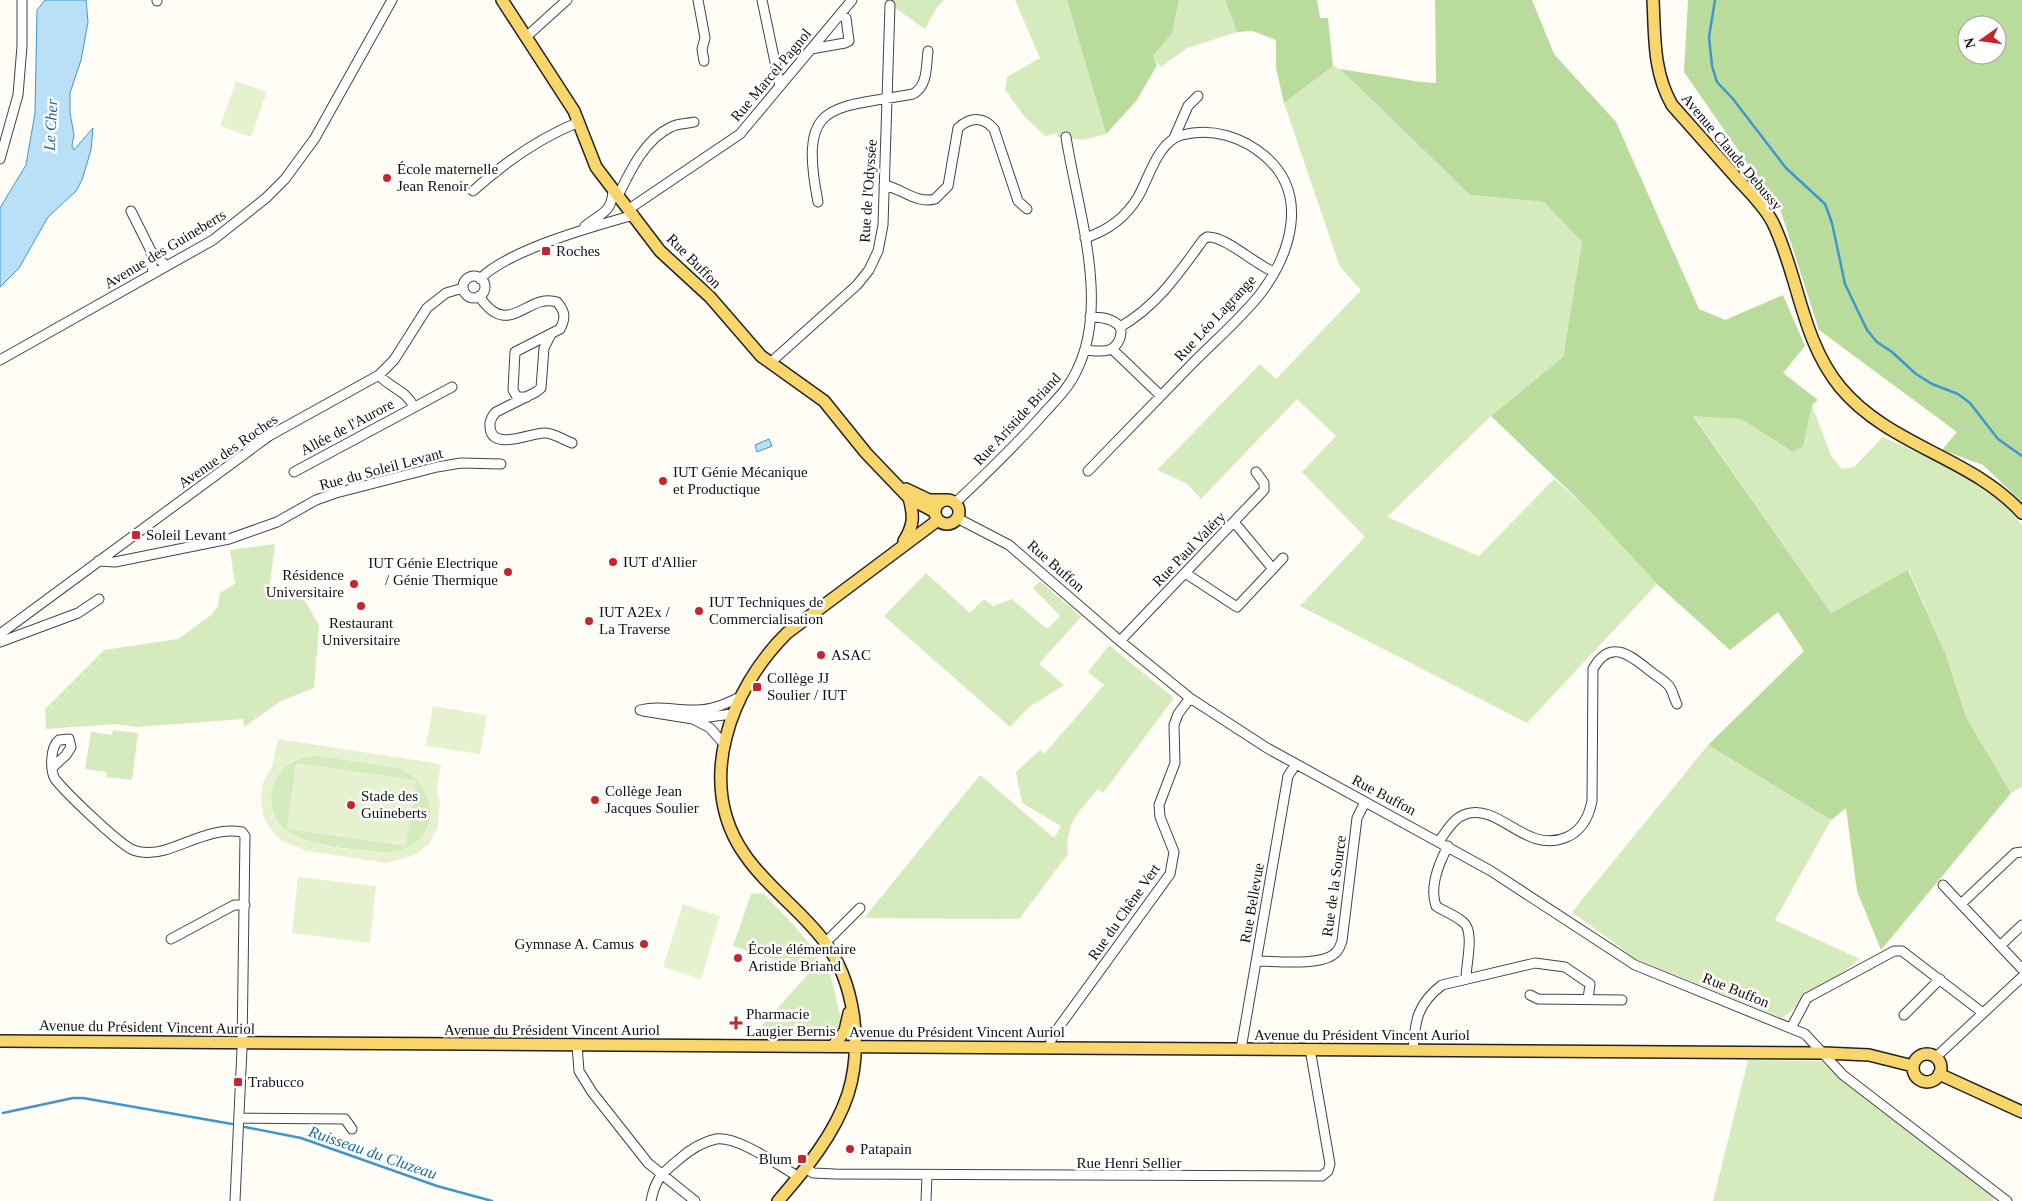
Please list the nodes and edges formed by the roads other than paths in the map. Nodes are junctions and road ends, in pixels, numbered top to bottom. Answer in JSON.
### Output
{"nodes":[{"id":1,"x":22,"y":0,"type":"edge"},
{"id":2,"x":392,"y":0,"type":"edge"},
{"id":3,"x":502,"y":0,"type":"edge"},
{"id":4,"x":567,"y":0,"type":"edge"},
{"id":5,"x":698,"y":0,"type":"edge"},
{"id":6,"x":762,"y":0,"type":"edge"},
{"id":7,"x":852,"y":0,"type":"edge"},
{"id":8,"x":1652,"y":0,"type":"edge"},
{"id":9,"x":890,"y":5,"type":"dead end"},
{"id":10,"x":840,"y":14,"type":"junction"},
{"id":11,"x":526,"y":37,"type":"junction"},
{"id":12,"x":811,"y":49,"type":"junction"},
{"id":13,"x":928,"y":51,"type":"dead end"},
{"id":14,"x":704,"y":61,"type":"dead end"},
{"id":15,"x":780,"y":86,"type":"junction"},
{"id":16,"x":1198,"y":96,"type":"dead end"},
{"id":17,"x":887,"y":97,"type":"junction"},
{"id":18,"x":579,"y":122,"type":"junction"},
{"id":19,"x":694,"y":122,"type":"dead end"},
{"id":20,"x":1066,"y":137,"type":"dead end"},
{"id":21,"x":1174,"y":138,"type":"junction"},
{"id":22,"x":0,"y":160,"type":"edge"},
{"id":23,"x":884,"y":185,"type":"junction"},
{"id":24,"x":473,"y":191,"type":"dead end"},
{"id":25,"x":616,"y":193,"type":"junction"},
{"id":26,"x":818,"y":202,"type":"dead end"},
{"id":27,"x":1027,"y":209,"type":"dead end"},
{"id":28,"x":131,"y":212,"type":"dead end"},
{"id":29,"x":631,"y":212,"type":"junction"},
{"id":30,"x":581,"y":230,"type":"junction"},
{"id":31,"x":1085,"y":238,"type":"junction"},
{"id":32,"x":150,"y":251,"type":"junction"},
{"id":33,"x":166,"y":266,"type":"junction"},
{"id":34,"x":1274,"y":272,"type":"junction"},
{"id":35,"x":153,"y":274,"type":"junction"},
{"id":36,"x":480,"y":279,"type":"junction"},
{"id":37,"x":463,"y":288,"type":"junction"},
{"id":38,"x":479,"y":296,"type":"junction"},
{"id":39,"x":1090,"y":317,"type":"junction"},
{"id":40,"x":1120,"y":327,"type":"junction"},
{"id":41,"x":551,"y":334,"type":"junction"},
{"id":42,"x":1112,"y":349,"type":"junction"},
{"id":43,"x":1085,"y":350,"type":"junction"},
{"id":44,"x":0,"y":360,"type":"edge"},
{"id":45,"x":770,"y":363,"type":"junction"},
{"id":46,"x":379,"y":375,"type":"junction"},
{"id":47,"x":452,"y":387,"type":"dead end"},
{"id":48,"x":513,"y":390,"type":"junction"},
{"id":49,"x":1161,"y":396,"type":"junction"},
{"id":50,"x":527,"y":397,"type":"junction"},
{"id":51,"x":507,"y":406,"type":"junction"},
{"id":52,"x":414,"y":407,"type":"junction"},
{"id":53,"x":572,"y":443,"type":"dead end"},
{"id":54,"x":501,"y":464,"type":"dead end"},
{"id":55,"x":1088,"y":471,"type":"dead end"},
{"id":56,"x":294,"y":472,"type":"dead end"},
{"id":57,"x":1256,"y":472,"type":"dead end"},
{"id":58,"x":894,"y":482,"type":"junction"},
{"id":59,"x":909,"y":498,"type":"junction"},
{"id":60,"x":949,"y":501,"type":"junction"},
{"id":61,"x":2022,"y":513,"type":"edge"},
{"id":62,"x":937,"y":516,"type":"junction"},
{"id":63,"x":958,"y":518,"type":"junction"},
{"id":64,"x":1234,"y":522,"type":"junction"},
{"id":65,"x":902,"y":545,"type":"junction"},
{"id":66,"x":1283,"y":558,"type":"dead end"},
{"id":67,"x":98,"y":561,"type":"junction"},
{"id":68,"x":1272,"y":570,"type":"junction"},
{"id":69,"x":1185,"y":573,"type":"junction"},
{"id":70,"x":99,"y":599,"type":"dead end"},
{"id":71,"x":0,"y":634,"type":"edge"},
{"id":72,"x":1120,"y":641,"type":"junction"},
{"id":73,"x":0,"y":642,"type":"edge"},
{"id":74,"x":738,"y":698,"type":"junction"},
{"id":75,"x":1190,"y":698,"type":"junction"},
{"id":76,"x":1677,"y":704,"type":"dead end"},
{"id":77,"x":732,"y":714,"type":"junction"},
{"id":78,"x":692,"y":719,"type":"junction"},
{"id":79,"x":724,"y":744,"type":"junction"},
{"id":80,"x":1296,"y":764,"type":"junction"},
{"id":81,"x":53,"y":767,"type":"dead end"},
{"id":82,"x":1365,"y":802,"type":"junction"},
{"id":83,"x":1439,"y":841,"type":"junction"},
{"id":84,"x":1448,"y":846,"type":"junction"},
{"id":85,"x":2022,"y":852,"type":"edge"},
{"id":86,"x":1943,"y":885,"type":"dead end"},
{"id":87,"x":1961,"y":904,"type":"junction"},
{"id":88,"x":245,"y":905,"type":"junction"},
{"id":89,"x":860,"y":908,"type":"dead end"},
{"id":90,"x":2022,"y":925,"type":"edge"},
{"id":91,"x":171,"y":939,"type":"dead end"},
{"id":92,"x":825,"y":943,"type":"junction"},
{"id":93,"x":2001,"y":945,"type":"junction"},
{"id":94,"x":1257,"y":961,"type":"junction"},
{"id":95,"x":2022,"y":969,"type":"edge"},
{"id":96,"x":2022,"y":977,"type":"edge"},
{"id":97,"x":1466,"y":978,"type":"junction"},
{"id":98,"x":1940,"y":979,"type":"junction"},
{"id":99,"x":1530,"y":995,"type":"dead end"},
{"id":100,"x":849,"y":996,"type":"junction"},
{"id":101,"x":1588,"y":999,"type":"junction"},
{"id":102,"x":1622,"y":1000,"type":"dead end"},
{"id":103,"x":1983,"y":1013,"type":"junction"},
{"id":104,"x":1904,"y":1015,"type":"dead end"},
{"id":105,"x":1791,"y":1028,"type":"junction"},
{"id":106,"x":0,"y":1041,"type":"edge"},
{"id":107,"x":242,"y":1042,"type":"junction"},
{"id":108,"x":576,"y":1045,"type":"junction"},
{"id":109,"x":833,"y":1046,"type":"junction"},
{"id":110,"x":854,"y":1046,"type":"junction"},
{"id":111,"x":1050,"y":1047,"type":"junction"},
{"id":112,"x":1241,"y":1049,"type":"junction"},
{"id":113,"x":1310,"y":1049,"type":"junction"},
{"id":114,"x":1413,"y":1050,"type":"junction"},
{"id":115,"x":1824,"y":1053,"type":"junction"},
{"id":116,"x":1936,"y":1057,"type":"junction"},
{"id":117,"x":1913,"y":1066,"type":"junction"},
{"id":118,"x":1939,"y":1074,"type":"junction"},
{"id":119,"x":2022,"y":1112,"type":"edge"},
{"id":120,"x":239,"y":1118,"type":"junction"},
{"id":121,"x":352,"y":1129,"type":"dead end"},
{"id":122,"x":802,"y":1172,"type":"junction"},
{"id":123,"x":662,"y":1174,"type":"junction"},
{"id":124,"x":927,"y":1175,"type":"junction"},
{"id":125,"x":235,"y":1201,"type":"edge"},
{"id":126,"x":651,"y":1201,"type":"edge"},
{"id":127,"x":695,"y":1201,"type":"edge"},
{"id":128,"x":778,"y":1201,"type":"edge"},
{"id":129,"x":926,"y":1201,"type":"edge"},
{"id":130,"x":2007,"y":1201,"type":"edge"}],
"edges":[{"from":1,"to":22,"type":"street"},
{"from":2,"to":33,"type":"street","name":"Avenue des Guineberts"},
{"from":3,"to":11,"type":"main road","name":"Rue Buffon"},
{"from":4,"to":11,"type":"street"},
{"from":5,"to":14,"type":"street"},
{"from":6,"to":15,"type":"street"},
{"from":7,"to":10,"type":"street","name":"Rue Marcel Pagnol"},
{"from":8,"to":61,"type":"main road","name":"Avenue Claude Debussy"},
{"from":9,"to":17,"type":"street","name":"Rue de l'Odyssée"},
{"from":10,"to":12,"type":"street","name":"Rue Marcel Pagnol"},
{"from":10,"to":12,"type":"street"},
{"from":11,"to":18,"type":"main road","name":"Rue Buffon"},
{"from":12,"to":15,"type":"street","name":"Rue Marcel Pagnol"},
{"from":13,"to":17,"type":"street"},
{"from":15,"to":29,"type":"street","name":"Rue Marcel Pagnol"},
{"from":16,"to":21,"type":"street"},
{"from":17,"to":23,"type":"street","name":"Rue de l'Odyssée"},
{"from":17,"to":26,"type":"street"},
{"from":18,"to":24,"type":"street"},
{"from":18,"to":25,"type":"main road","name":"Rue Buffon"},
{"from":19,"to":25,"type":"street"},
{"from":20,"to":31,"type":"street","name":"Rue Aristide Briand"},
{"from":21,"to":31,"type":"street"},
{"from":21,"to":34,"type":"street","name":"Rue Léo Lagrange"},
{"from":23,"to":27,"type":"street"},
{"from":23,"to":45,"type":"street","name":"Rue de l'Odyssée"},
{"from":25,"to":29,"type":"main road","name":"Rue Buffon"},
{"from":25,"to":30,"type":"street"},
{"from":28,"to":32,"type":"street"},
{"from":29,"to":30,"type":"street","name":"Rue Marcel Pagnol"},
{"from":29,"to":45,"type":"main road","name":"Rue Buffon"},
{"from":30,"to":36,"type":"street"},
{"from":31,"to":39,"type":"street","name":"Rue Aristide Briand"},
{"from":32,"to":33,"type":"street"},
{"from":32,"to":35,"type":"street"},
{"from":33,"to":35,"type":"street","name":"Avenue des Guineberts"},
{"from":34,"to":40,"type":"street"},
{"from":34,"to":49,"type":"street","name":"Rue Léo Lagrange"},
{"from":35,"to":44,"type":"street","name":"Avenue des Guineberts"},
{"from":36,"to":37,"type":"street"},
{"from":36,"to":38,"type":"street"},
{"from":37,"to":38,"type":"street"},
{"from":37,"to":46,"type":"street","name":"Avenue des Roches"},
{"from":38,"to":41,"type":"street"},
{"from":39,"to":40,"type":"street"},
{"from":39,"to":43,"type":"street","name":"Rue Aristide Briand"},
{"from":40,"to":42,"type":"street"},
{"from":41,"to":48,"type":"street"},
{"from":41,"to":50,"type":"street"},
{"from":42,"to":43,"type":"street"},
{"from":42,"to":49,"type":"street"},
{"from":43,"to":60,"type":"street","name":"Rue Aristide Briand"},
{"from":45,"to":58,"type":"main road","name":"Rue Buffon"},
{"from":46,"to":52,"type":"street","name":"Allée de l'Aurore"},
{"from":46,"to":67,"type":"street","name":"Avenue des Roches"},
{"from":47,"to":52,"type":"street","name":"Allée de l'Aurore"},
{"from":48,"to":50,"type":"street"},
{"from":48,"to":51,"type":"street"},
{"from":49,"to":55,"type":"street","name":"Rue Léo Lagrange"},
{"from":50,"to":51,"type":"street"},
{"from":51,"to":53,"type":"street"},
{"from":52,"to":56,"type":"street","name":"Allée de l'Aurore"},
{"from":54,"to":67,"type":"street","name":"Rue du Soleil Levant"},
{"from":57,"to":64,"type":"street","name":"Rue Paul Valéry"},
{"from":58,"to":59,"type":"main road","name":"Rue Buffon"},
{"from":58,"to":60,"type":"main road","name":"Rue Buffon"},
{"from":59,"to":62,"type":"main road","name":"Rue Buffon"},
{"from":59,"to":65,"type":"main road"},
{"from":60,"to":62,"type":"main road"},
{"from":60,"to":63,"type":"main road"},
{"from":62,"to":63,"type":"main road"},
{"from":62,"to":65,"type":"main road"},
{"from":63,"to":72,"type":"street","name":"Rue Buffon"},
{"from":64,"to":68,"type":"street"},
{"from":64,"to":69,"type":"street","name":"Rue Paul Valéry"},
{"from":65,"to":74,"type":"main road"},
{"from":66,"to":68,"type":"street"},
{"from":67,"to":71,"type":"street","name":"Avenue des Roches"},
{"from":68,"to":69,"type":"street"},
{"from":69,"to":72,"type":"street","name":"Rue Paul Valéry"},
{"from":70,"to":73,"type":"street"},
{"from":72,"to":75,"type":"street","name":"Rue Buffon"},
{"from":74,"to":77,"type":"main road"},
{"from":74,"to":78,"type":"street"},
{"from":75,"to":80,"type":"street","name":"Rue Buffon"},
{"from":75,"to":111,"type":"street","name":"Rue du Chêne Vert"},
{"from":76,"to":83,"type":"street"},
{"from":77,"to":78,"type":"street"},
{"from":77,"to":79,"type":"main road"},
{"from":78,"to":79,"type":"street"},
{"from":79,"to":92,"type":"main road"},
{"from":80,"to":82,"type":"street","name":"Rue Buffon"},
{"from":80,"to":94,"type":"street","name":"Rue Bellevue"},
{"from":81,"to":88,"type":"street"},
{"from":82,"to":83,"type":"street","name":"Rue Buffon"},
{"from":82,"to":94,"type":"street","name":"Rue de la Source"},
{"from":83,"to":84,"type":"street","name":"Rue Buffon"},
{"from":84,"to":97,"type":"street"},
{"from":84,"to":105,"type":"street","name":"Rue Buffon"},
{"from":85,"to":87,"type":"street"},
{"from":86,"to":87,"type":"street"},
{"from":87,"to":93,"type":"street"},
{"from":88,"to":91,"type":"street"},
{"from":88,"to":107,"type":"street"},
{"from":89,"to":92,"type":"street"},
{"from":90,"to":93,"type":"street"},
{"from":92,"to":100,"type":"main road"},
{"from":93,"to":95,"type":"street"},
{"from":94,"to":112,"type":"street","name":"Rue Bellevue"},
{"from":96,"to":103,"type":"street"},
{"from":97,"to":101,"type":"street"},
{"from":97,"to":114,"type":"street"},
{"from":98,"to":103,"type":"street"},
{"from":98,"to":104,"type":"street"},
{"from":98,"to":105,"type":"street"},
{"from":99,"to":101,"type":"street"},
{"from":100,"to":109,"type":"main road"},
{"from":100,"to":110,"type":"main road"},
{"from":101,"to":102,"type":"street"},
{"from":103,"to":116,"type":"street"},
{"from":105,"to":115,"type":"street","name":"Rue Buffon"},
{"from":106,"to":107,"type":"main road","name":"Avenue du Président Vincent Auriol"},
{"from":107,"to":108,"type":"main road","name":"Avenue du Président Vincent Auriol"},
{"from":107,"to":120,"type":"street"},
{"from":108,"to":109,"type":"main road","name":"Avenue du Président Vincent Auriol"},
{"from":108,"to":123,"type":"street"},
{"from":109,"to":110,"type":"main road","name":"Avenue du Président Vincent Auriol"},
{"from":110,"to":111,"type":"main road","name":"Avenue du Président Vincent Auriol"},
{"from":110,"to":122,"type":"main road"},
{"from":111,"to":112,"type":"main road","name":"Avenue du Président Vincent Auriol"},
{"from":112,"to":113,"type":"main road","name":"Avenue du Président Vincent Auriol"},
{"from":113,"to":114,"type":"main road","name":"Avenue du Président Vincent Auriol"},
{"from":113,"to":124,"type":"street","name":"Rue Henri Sellier"},
{"from":114,"to":115,"type":"main road","name":"Avenue du Président Vincent Auriol"},
{"from":115,"to":117,"type":"main road","name":"Avenue du Président Vincent Auriol"},
{"from":115,"to":130,"type":"street","name":"Rue Buffon"},
{"from":116,"to":117,"type":"main road"},
{"from":116,"to":118,"type":"main road"},
{"from":117,"to":118,"type":"main road"},
{"from":118,"to":119,"type":"main road"},
{"from":120,"to":121,"type":"street"},
{"from":120,"to":125,"type":"street"},
{"from":122,"to":123,"type":"street","name":"Rue Henri Sellier"},
{"from":122,"to":124,"type":"street","name":"Rue Henri Sellier"},
{"from":122,"to":128,"type":"main road"},
{"from":123,"to":126,"type":"street"},
{"from":123,"to":127,"type":"street"},
{"from":124,"to":129,"type":"street"}]}
